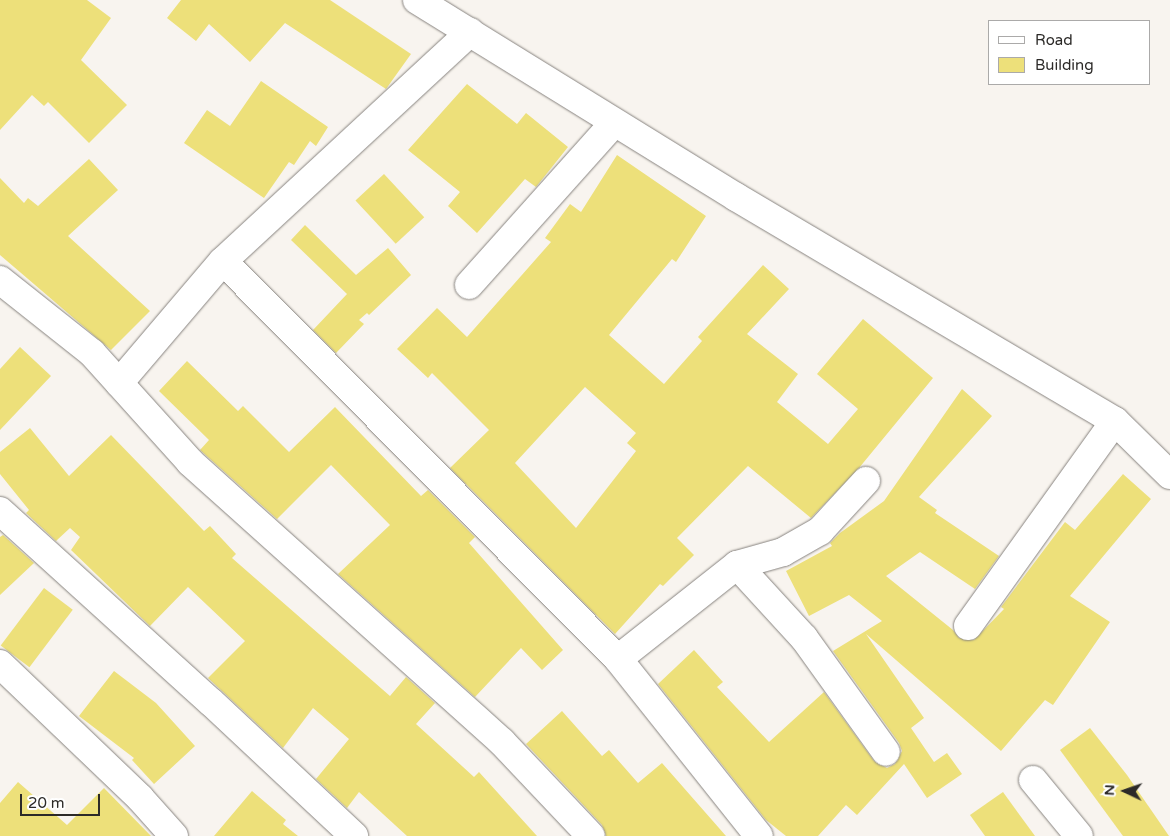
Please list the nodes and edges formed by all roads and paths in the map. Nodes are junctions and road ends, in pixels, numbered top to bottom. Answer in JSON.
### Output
{"nodes":[{"id":1,"x":417,"y":0,"type":"edge"},
{"id":2,"x":470,"y":32,"type":"junction"},
{"id":3,"x":614,"y":123,"type":"junction"},
{"id":4,"x":223,"y":261,"type":"junction"},
{"id":5,"x":0,"y":280,"type":"edge"},
{"id":6,"x":469,"y":285,"type":"dead end"},
{"id":7,"x":119,"y":383,"type":"junction"},
{"id":8,"x":1114,"y":421,"type":"junction"},
{"id":9,"x":1170,"y":475,"type":"edge"},
{"id":10,"x":866,"y":481,"type":"dead end"},
{"id":11,"x":0,"y":512,"type":"edge"},
{"id":12,"x":737,"y":565,"type":"junction"},
{"id":13,"x":968,"y":626,"type":"dead end"},
{"id":14,"x":618,"y":659,"type":"junction"},
{"id":15,"x":0,"y":664,"type":"edge"},
{"id":16,"x":886,"y":752,"type":"dead end"},
{"id":17,"x":1033,"y":780,"type":"dead end"},
{"id":18,"x":174,"y":836,"type":"edge"},
{"id":19,"x":354,"y":836,"type":"edge"},
{"id":20,"x":591,"y":836,"type":"edge"},
{"id":21,"x":759,"y":836,"type":"edge"},
{"id":22,"x":1079,"y":836,"type":"edge"}],
"edges":[{"from":1,"to":2,"type":"street"},
{"from":2,"to":3,"type":"street"},
{"from":2,"to":4,"type":"street"},
{"from":3,"to":6,"type":"street"},
{"from":3,"to":8,"type":"street"},
{"from":4,"to":7,"type":"street"},
{"from":4,"to":14,"type":"street"},
{"from":5,"to":7,"type":"street"},
{"from":7,"to":20,"type":"street"},
{"from":8,"to":9,"type":"street"},
{"from":8,"to":13,"type":"street"},
{"from":10,"to":12,"type":"street"},
{"from":11,"to":19,"type":"street"},
{"from":12,"to":14,"type":"street"},
{"from":12,"to":16,"type":"street"},
{"from":14,"to":21,"type":"street"},
{"from":15,"to":18,"type":"street"},
{"from":17,"to":22,"type":"street"}]}
